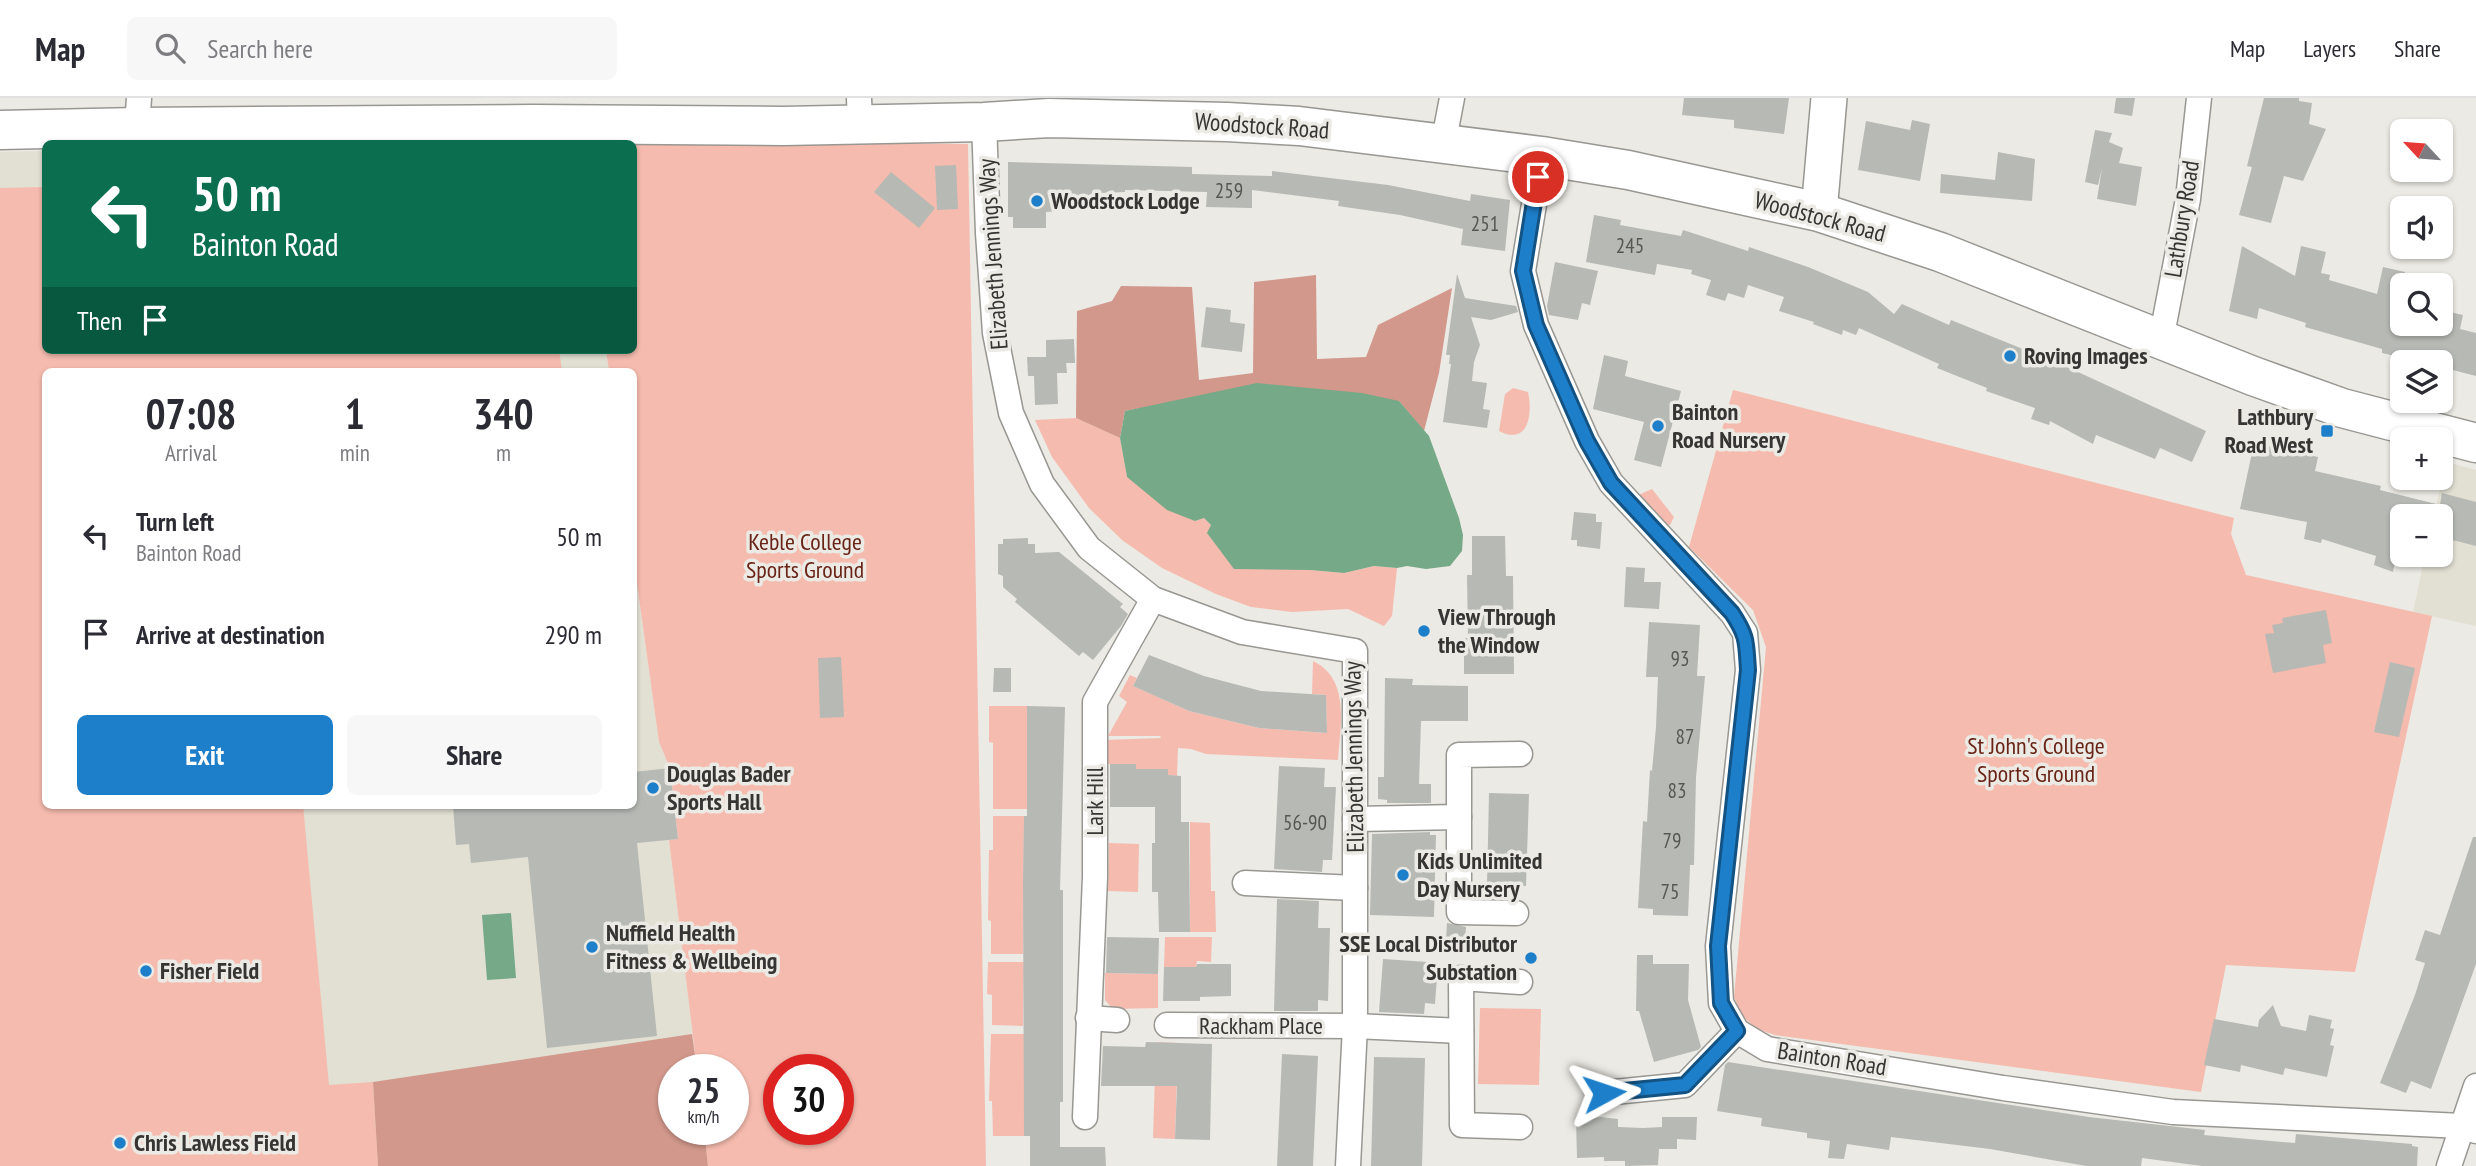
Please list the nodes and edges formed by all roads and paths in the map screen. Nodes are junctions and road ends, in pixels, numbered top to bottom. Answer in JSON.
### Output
{"nodes":[{"id":1,"x":1452,"y":98,"type":"edge"},
{"id":2,"x":1829,"y":98,"type":"edge"},
{"id":3,"x":2199,"y":98,"type":"edge"},
{"id":4,"x":1144,"y":109,"type":"edge"},
{"id":5,"x":859,"y":111,"type":"edge"},
{"id":6,"x":138,"y":112,"type":"edge"},
{"id":7,"x":984,"y":122,"type":"junction"},
{"id":8,"x":0,"y":130,"type":"edge"},
{"id":9,"x":1443,"y":145,"type":"junction"},
{"id":10,"x":1542,"y":156,"type":"junction"},
{"id":11,"x":1819,"y":212,"type":"junction"},
{"id":12,"x":2161,"y":340,"type":"junction"},
{"id":13,"x":2476,"y":443,"type":"edge"},
{"id":14,"x":1153,"y":599,"type":"junction"},
{"id":15,"x":1520,"y":754,"type":"dead end"},
{"id":16,"x":1459,"y":817,"type":"junction"},
{"id":17,"x":1355,"y":819,"type":"junction"},
{"id":18,"x":1245,"y":883,"type":"dead end"},
{"id":19,"x":1355,"y":888,"type":"junction"},
{"id":20,"x":1516,"y":913,"type":"dead end"},
{"id":21,"x":1520,"y":982,"type":"dead end"},
{"id":22,"x":1088,"y":1018,"type":"junction"},
{"id":23,"x":1117,"y":1020,"type":"dead end"},
{"id":24,"x":1167,"y":1025,"type":"dead end"},
{"id":25,"x":1355,"y":1026,"type":"junction"},
{"id":26,"x":1461,"y":1031,"type":"junction"},
{"id":27,"x":1737,"y":1031,"type":"junction"},
{"id":28,"x":2476,"y":1086,"type":"edge"},
{"id":29,"x":1604,"y":1093,"type":"dead end"},
{"id":30,"x":1085,"y":1117,"type":"dead end"},
{"id":31,"x":1520,"y":1127,"type":"dead end"},
{"id":32,"x":2469,"y":1128,"type":"edge"},
{"id":33,"x":1349,"y":1166,"type":"edge"},
{"id":34,"x":2449,"y":1166,"type":"edge"}],
"edges":[{"from":1,"to":9,"type":"street"},
{"from":2,"to":11,"type":"main road"},
{"from":3,"to":12,"type":"street","name":"Lathbury Road"},
{"from":4,"to":7,"type":"main road","name":"Woodstock Road"},
{"from":4,"to":9,"type":"main road","name":"Woodstock Road"},
{"from":5,"to":6,"type":"main road","name":"Woodstock Road"},
{"from":5,"to":7,"type":"main road","name":"Woodstock Road"},
{"from":6,"to":8,"type":"main road","name":"Woodstock Road"},
{"from":7,"to":14,"type":"street","name":"Elizabeth Jennings Way"},
{"from":9,"to":10,"type":"main road","name":"Woodstock Road"},
{"from":10,"to":11,"type":"main road","name":"Woodstock Road"},
{"from":10,"to":27,"type":"street"},
{"from":11,"to":12,"type":"main road","name":"Woodstock Road"},
{"from":12,"to":13,"type":"main road","name":"Woodstock Road"},
{"from":14,"to":17,"type":"street","name":"Elizabeth Jennings Way"},
{"from":14,"to":22,"type":"street","name":"Lark Hill"},
{"from":15,"to":16,"type":"street"},
{"from":16,"to":17,"type":"street"},
{"from":16,"to":20,"type":"street"},
{"from":17,"to":19,"type":"street","name":"Elizabeth Jennings Way"},
{"from":18,"to":19,"type":"street","name":"Elizabeth Jennings Way"},
{"from":19,"to":25,"type":"street","name":"Elizabeth Jennings Way"},
{"from":21,"to":26,"type":"street"},
{"from":22,"to":23,"type":"street"},
{"from":22,"to":30,"type":"street","name":"Lark Hill"},
{"from":24,"to":25,"type":"street","name":"Rackham Place"},
{"from":25,"to":26,"type":"street","name":"Rackham Place"},
{"from":25,"to":33,"type":"street","name":"Elizabeth Jennings Way"},
{"from":26,"to":31,"type":"street"},
{"from":27,"to":29,"type":"street"},
{"from":27,"to":32,"type":"street","name":"Bainton Road"},
{"from":28,"to":32,"type":"street"},
{"from":32,"to":34,"type":"street"}]}
